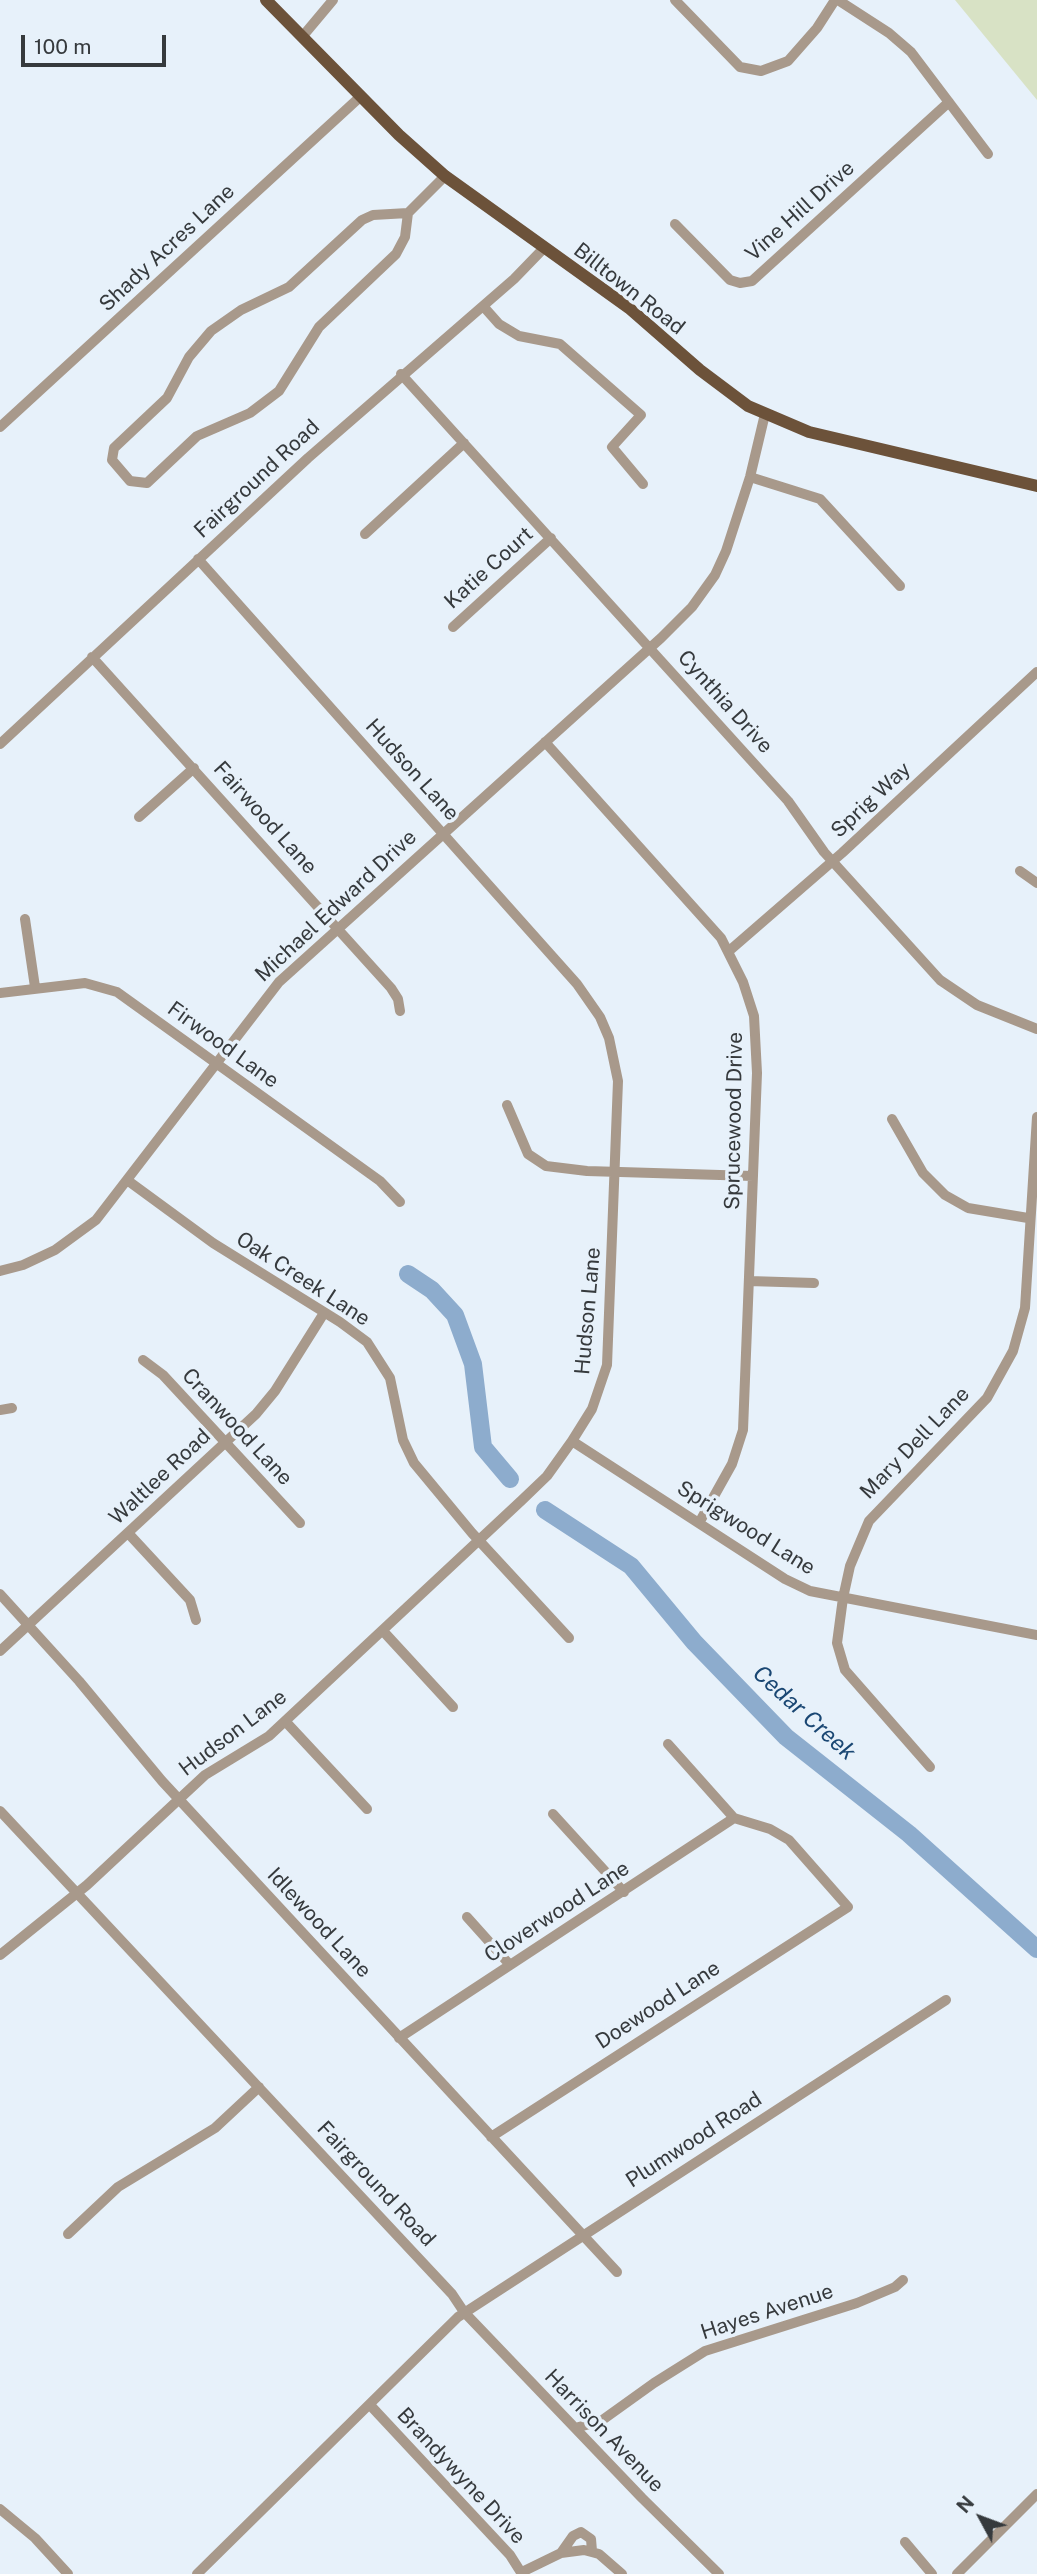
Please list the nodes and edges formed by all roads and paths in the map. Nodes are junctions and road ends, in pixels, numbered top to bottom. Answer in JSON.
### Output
{"nodes":[{"id":1,"x":266,"y":0,"type":"edge"},
{"id":2,"x":333,"y":0,"type":"edge"},
{"id":3,"x":675,"y":0,"type":"edge"},
{"id":4,"x":836,"y":0,"type":"edge"},
{"id":5,"x":302,"y":37,"type":"junction"},
{"id":6,"x":360,"y":97,"type":"junction"},
{"id":7,"x":948,"y":102,"type":"junction"},
{"id":8,"x":988,"y":154,"type":"dead end"},
{"id":9,"x":445,"y":176,"type":"junction"},
{"id":10,"x":408,"y":213,"type":"junction"},
{"id":11,"x":676,"y":224,"type":"dead end"},
{"id":12,"x":544,"y":248,"type":"junction"},
{"id":13,"x":483,"y":306,"type":"junction"},
{"id":14,"x":401,"y":374,"type":"junction"},
{"id":15,"x":765,"y":414,"type":"junction"},
{"id":16,"x":0,"y":427,"type":"edge"},
{"id":17,"x":464,"y":443,"type":"junction"},
{"id":18,"x":750,"y":477,"type":"junction"},
{"id":19,"x":643,"y":484,"type":"dead end"},
{"id":20,"x":1037,"y":486,"type":"edge"},
{"id":21,"x":365,"y":534,"type":"dead end"},
{"id":22,"x":551,"y":538,"type":"junction"},
{"id":23,"x":198,"y":559,"type":"junction"},
{"id":24,"x":900,"y":586,"type":"dead end"},
{"id":25,"x":453,"y":627,"type":"dead end"},
{"id":26,"x":651,"y":648,"type":"junction"},
{"id":27,"x":92,"y":657,"type":"junction"},
{"id":28,"x":1037,"y":672,"type":"edge"},
{"id":29,"x":545,"y":742,"type":"junction"},
{"id":30,"x":0,"y":744,"type":"edge"},
{"id":31,"x":194,"y":768,"type":"junction"},
{"id":32,"x":139,"y":817,"type":"dead end"},
{"id":33,"x":443,"y":833,"type":"junction"},
{"id":34,"x":832,"y":861,"type":"junction"},
{"id":35,"x":1020,"y":871,"type":"dead end"},
{"id":36,"x":1037,"y":883,"type":"edge"},
{"id":37,"x":25,"y":919,"type":"dead end"},
{"id":38,"x":337,"y":928,"type":"junction"},
{"id":39,"x":729,"y":951,"type":"junction"},
{"id":40,"x":35,"y":987,"type":"junction"},
{"id":41,"x":0,"y":993,"type":"edge"},
{"id":42,"x":400,"y":1011,"type":"dead end"},
{"id":43,"x":1037,"y":1029,"type":"edge"},
{"id":44,"x":214,"y":1063,"type":"junction"},
{"id":45,"x":508,"y":1105,"type":"dead end"},
{"id":46,"x":1037,"y":1116,"type":"edge"},
{"id":47,"x":892,"y":1119,"type":"dead end"},
{"id":48,"x":616,"y":1172,"type":"junction"},
{"id":49,"x":753,"y":1176,"type":"junction"},
{"id":50,"x":127,"y":1180,"type":"junction"},
{"id":51,"x":400,"y":1202,"type":"dead end"},
{"id":52,"x":1028,"y":1218,"type":"junction"},
{"id":53,"x":0,"y":1271,"type":"edge"},
{"id":54,"x":749,"y":1281,"type":"junction"},
{"id":55,"x":814,"y":1283,"type":"dead end"},
{"id":56,"x":324,"y":1313,"type":"junction"},
{"id":57,"x":143,"y":1360,"type":"dead end"},
{"id":58,"x":12,"y":1408,"type":"dead end"},
{"id":59,"x":0,"y":1410,"type":"edge"},
{"id":60,"x":572,"y":1441,"type":"junction"},
{"id":61,"x":226,"y":1443,"type":"junction"},
{"id":62,"x":300,"y":1523,"type":"dead end"},
{"id":63,"x":699,"y":1523,"type":"junction"},
{"id":64,"x":128,"y":1533,"type":"junction"},
{"id":65,"x":480,"y":1541,"type":"junction"},
{"id":66,"x":0,"y":1594,"type":"edge"},
{"id":67,"x":843,"y":1598,"type":"junction"},
{"id":68,"x":197,"y":1620,"type":"dead end"},
{"id":69,"x":28,"y":1625,"type":"junction"},
{"id":70,"x":383,"y":1631,"type":"junction"},
{"id":71,"x":1037,"y":1635,"type":"edge"},
{"id":72,"x":569,"y":1638,"type":"dead end"},
{"id":73,"x":0,"y":1651,"type":"edge"},
{"id":74,"x":453,"y":1707,"type":"dead end"},
{"id":75,"x":285,"y":1721,"type":"junction"},
{"id":76,"x":668,"y":1744,"type":"dead end"},
{"id":77,"x":930,"y":1767,"type":"dead end"},
{"id":78,"x":178,"y":1800,"type":"junction"},
{"id":79,"x":367,"y":1809,"type":"dead end"},
{"id":80,"x":0,"y":1811,"type":"edge"},
{"id":81,"x":553,"y":1814,"type":"dead end"},
{"id":82,"x":734,"y":1818,"type":"junction"},
{"id":83,"x":624,"y":1892,"type":"junction"},
{"id":84,"x":78,"y":1893,"type":"junction"},
{"id":85,"x":467,"y":1917,"type":"dead end"},
{"id":86,"x":0,"y":1955,"type":"edge"},
{"id":87,"x":510,"y":1965,"type":"junction"},
{"id":88,"x":946,"y":2000,"type":"dead end"},
{"id":89,"x":399,"y":2038,"type":"junction"},
{"id":90,"x":259,"y":2087,"type":"junction"},
{"id":91,"x":491,"y":2137,"type":"junction"},
{"id":92,"x":68,"y":2234,"type":"dead end"},
{"id":93,"x":581,"y":2235,"type":"junction"},
{"id":94,"x":617,"y":2272,"type":"dead end"},
{"id":95,"x":903,"y":2280,"type":"dead end"},
{"id":96,"x":464,"y":2312,"type":"junction"},
{"id":97,"x":370,"y":2405,"type":"junction"},
{"id":98,"x":575,"y":2428,"type":"junction"},
{"id":99,"x":1037,"y":2494,"type":"edge"},
{"id":100,"x":0,"y":2509,"type":"edge"},
{"id":101,"x":905,"y":2542,"type":"dead end"},
{"id":102,"x":592,"y":2551,"type":"junction"},
{"id":103,"x":561,"y":2553,"type":"junction"},
{"id":104,"x":522,"y":2573,"type":"edge"},
{"id":105,"x":68,"y":2574,"type":"edge"},
{"id":106,"x":197,"y":2574,"type":"edge"},
{"id":107,"x":622,"y":2574,"type":"edge"},
{"id":108,"x":719,"y":2574,"type":"edge"},
{"id":109,"x":932,"y":2574,"type":"edge"},
{"id":110,"x":957,"y":2574,"type":"edge"}],
"edges":[{"from":1,"to":5,"type":"main road","name":"Billtown Road"},
{"from":2,"to":5,"type":"street"},
{"from":3,"to":4,"type":"street"},
{"from":4,"to":7,"type":"street"},
{"from":5,"to":6,"type":"main road","name":"Billtown Road"},
{"from":6,"to":9,"type":"main road","name":"Billtown Road"},
{"from":6,"to":16,"type":"street","name":"Shady Acres Lane"},
{"from":7,"to":8,"type":"street"},
{"from":7,"to":11,"type":"street","name":"Vine Hill Drive"},
{"from":9,"to":10,"type":"street"},
{"from":9,"to":12,"type":"main road","name":"Billtown Road"},
{"from":10,"to":10,"type":"street"},
{"from":12,"to":13,"type":"street","name":"Fairground Road"},
{"from":12,"to":15,"type":"main road","name":"Billtown Road"},
{"from":13,"to":14,"type":"street","name":"Fairground Road"},
{"from":13,"to":19,"type":"street"},
{"from":14,"to":17,"type":"street","name":"Cynthia Drive"},
{"from":14,"to":23,"type":"street","name":"Fairground Road"},
{"from":15,"to":18,"type":"street","name":"Michael Edward Drive"},
{"from":15,"to":20,"type":"main road","name":"Billtown Road"},
{"from":17,"to":21,"type":"street"},
{"from":17,"to":22,"type":"street","name":"Cynthia Drive"},
{"from":18,"to":24,"type":"street"},
{"from":18,"to":26,"type":"street","name":"Michael Edward Drive"},
{"from":22,"to":25,"type":"street","name":"Katie Court"},
{"from":22,"to":26,"type":"street","name":"Cynthia Drive"},
{"from":23,"to":27,"type":"street","name":"Fairground Road"},
{"from":23,"to":33,"type":"street","name":"Hudson Lane"},
{"from":26,"to":29,"type":"street","name":"Michael Edward Drive"},
{"from":26,"to":34,"type":"street","name":"Cynthia Drive"},
{"from":27,"to":30,"type":"street","name":"Fairground Road"},
{"from":27,"to":31,"type":"street","name":"Fairwood Lane"},
{"from":28,"to":34,"type":"street","name":"Sprig Way"},
{"from":29,"to":33,"type":"street","name":"Michael Edward Drive"},
{"from":29,"to":39,"type":"street","name":"Sprucewood Drive"},
{"from":31,"to":32,"type":"street"},
{"from":31,"to":38,"type":"street","name":"Fairwood Lane"},
{"from":33,"to":38,"type":"street","name":"Michael Edward Drive"},
{"from":33,"to":48,"type":"street","name":"Hudson Lane"},
{"from":34,"to":39,"type":"street","name":"Sprig Way"},
{"from":34,"to":43,"type":"street","name":"Cynthia Drive"},
{"from":35,"to":36,"type":"street"},
{"from":37,"to":40,"type":"street"},
{"from":38,"to":42,"type":"street","name":"Fairwood Lane"},
{"from":38,"to":44,"type":"street","name":"Michael Edward Drive"},
{"from":39,"to":49,"type":"street","name":"Sprucewood Drive"},
{"from":40,"to":41,"type":"street","name":"Firwood Lane"},
{"from":40,"to":44,"type":"street","name":"Firwood Lane"},
{"from":44,"to":50,"type":"street","name":"Michael Edward Drive"},
{"from":44,"to":51,"type":"street","name":"Firwood Lane"},
{"from":45,"to":48,"type":"street"},
{"from":46,"to":52,"type":"street","name":"Mary Dell Lane"},
{"from":47,"to":52,"type":"street"},
{"from":48,"to":49,"type":"street"},
{"from":48,"to":60,"type":"street","name":"Hudson Lane"},
{"from":49,"to":54,"type":"street","name":"Sprucewood Drive"},
{"from":50,"to":53,"type":"street","name":"Michael Edward Drive"},
{"from":50,"to":56,"type":"street","name":"Oak Creek Lane"},
{"from":52,"to":67,"type":"street","name":"Mary Dell Lane"},
{"from":54,"to":55,"type":"street"},
{"from":54,"to":63,"type":"street","name":"Sprucewood Drive"},
{"from":56,"to":61,"type":"street","name":"Waltlee Road"},
{"from":56,"to":65,"type":"street","name":"Oak Creek Lane"},
{"from":57,"to":61,"type":"street","name":"Cranwood Lane"},
{"from":58,"to":59,"type":"street"},
{"from":60,"to":63,"type":"street","name":"Sprigwood Lane"},
{"from":60,"to":65,"type":"street","name":"Hudson Lane"},
{"from":61,"to":62,"type":"street","name":"Cranwood Lane"},
{"from":61,"to":64,"type":"street","name":"Waltlee Road"},
{"from":63,"to":67,"type":"street","name":"Sprigwood Lane"},
{"from":64,"to":68,"type":"street"},
{"from":64,"to":69,"type":"street","name":"Waltlee Road"},
{"from":65,"to":70,"type":"street","name":"Hudson Lane"},
{"from":65,"to":72,"type":"street","name":"Oak Creek Lane"},
{"from":66,"to":69,"type":"street","name":"Idlewood Lane"},
{"from":67,"to":71,"type":"street","name":"Sprigwood Lane"},
{"from":67,"to":77,"type":"street","name":"Mary Dell Lane"},
{"from":69,"to":73,"type":"street","name":"Waltlee Road"},
{"from":69,"to":78,"type":"street","name":"Idlewood Lane"},
{"from":70,"to":74,"type":"street"},
{"from":70,"to":75,"type":"street","name":"Hudson Lane"},
{"from":75,"to":78,"type":"street","name":"Hudson Lane"},
{"from":75,"to":79,"type":"street"},
{"from":76,"to":82,"type":"street"},
{"from":78,"to":84,"type":"street","name":"Hudson Lane"},
{"from":78,"to":89,"type":"street","name":"Idlewood Lane"},
{"from":80,"to":84,"type":"street","name":"Fairground Road"},
{"from":81,"to":83,"type":"street"},
{"from":82,"to":83,"type":"street","name":"Cloverwood Lane"},
{"from":82,"to":91,"type":"street","name":"Doewood Lane"},
{"from":83,"to":87,"type":"street","name":"Cloverwood Lane"},
{"from":84,"to":86,"type":"street","name":"Hudson Lane"},
{"from":84,"to":90,"type":"street","name":"Fairground Road"},
{"from":85,"to":87,"type":"street"},
{"from":87,"to":89,"type":"street","name":"Cloverwood Lane"},
{"from":88,"to":93,"type":"street","name":"Plumwood Road"},
{"from":89,"to":91,"type":"street","name":"Idlewood Lane"},
{"from":90,"to":92,"type":"street"},
{"from":90,"to":96,"type":"street","name":"Fairground Road"},
{"from":91,"to":93,"type":"street","name":"Idlewood Lane"},
{"from":93,"to":94,"type":"street","name":"Idlewood Lane"},
{"from":93,"to":96,"type":"street","name":"Plumwood Road"},
{"from":95,"to":98,"type":"street","name":"Hayes Avenue"},
{"from":96,"to":97,"type":"street"},
{"from":96,"to":98,"type":"street","name":"Harrison Avenue"},
{"from":97,"to":104,"type":"street","name":"Brandywyne Drive"},
{"from":97,"to":106,"type":"street"},
{"from":98,"to":108,"type":"street","name":"Harrison Avenue"},
{"from":99,"to":110,"type":"street"},
{"from":100,"to":105,"type":"street"},
{"from":101,"to":109,"type":"street"},
{"from":102,"to":103,"type":"street"},
{"from":102,"to":103,"type":"street"},
{"from":102,"to":107,"type":"street"},
{"from":103,"to":104,"type":"street"}]}
